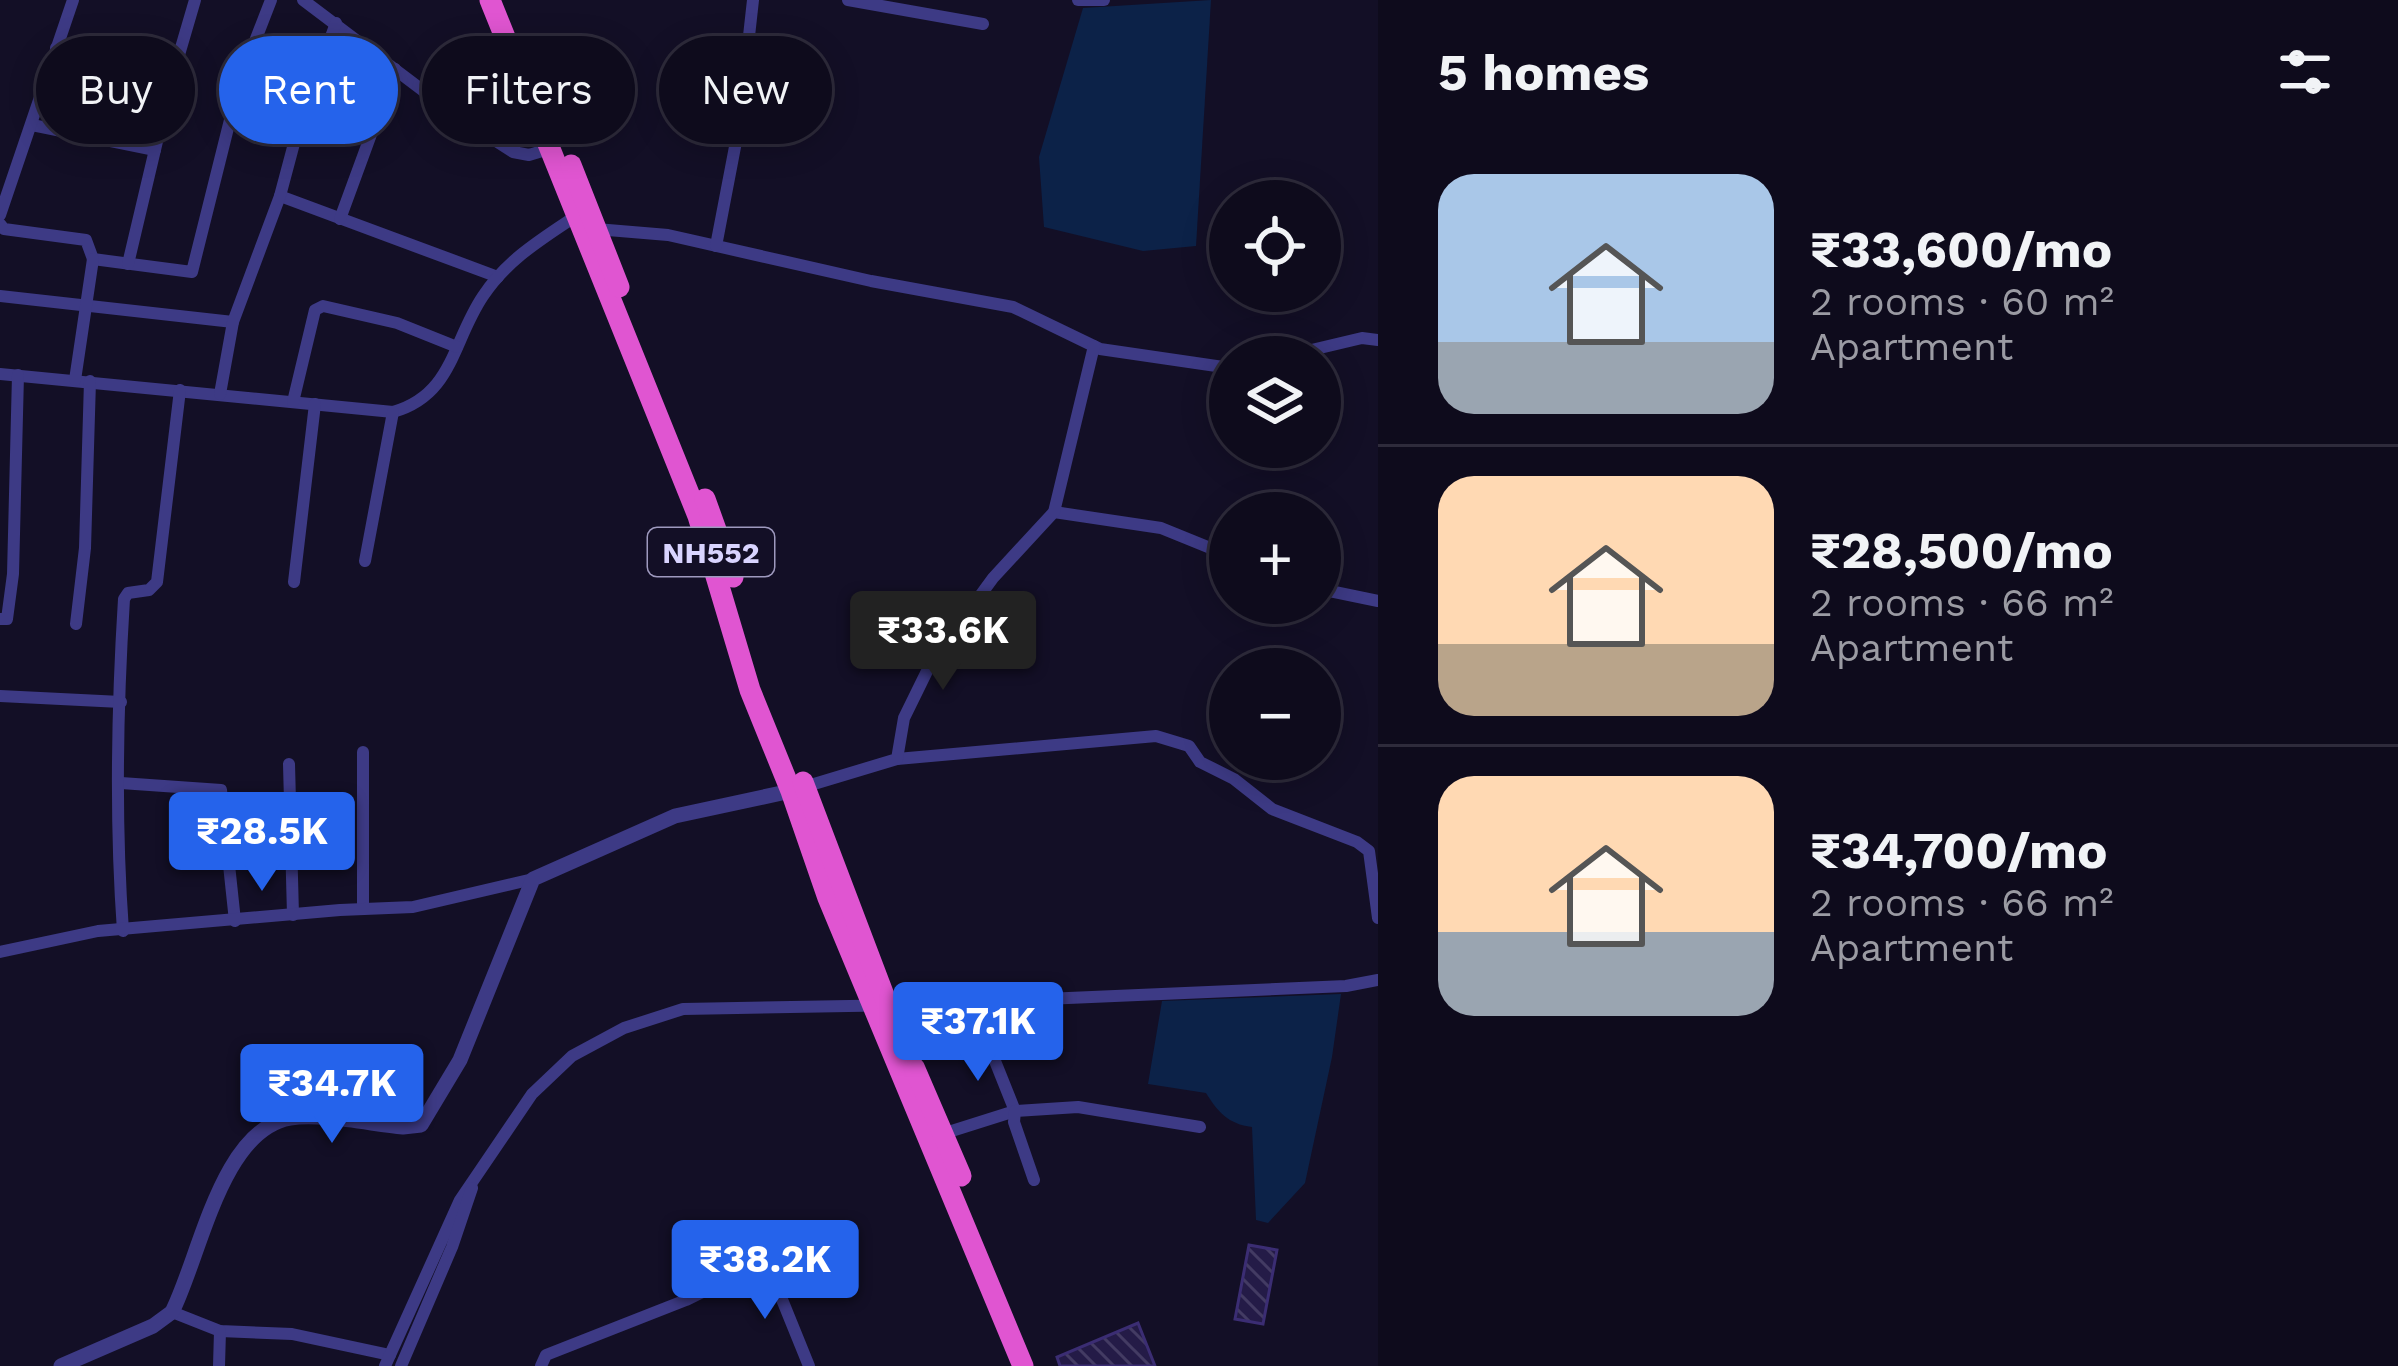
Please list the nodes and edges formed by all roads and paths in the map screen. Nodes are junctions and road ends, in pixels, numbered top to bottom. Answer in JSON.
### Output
{"nodes":[{"id":1,"x":73,"y":0,"type":"edge"},
{"id":2,"x":195,"y":0,"type":"edge"},
{"id":3,"x":271,"y":0,"type":"edge"},
{"id":4,"x":303,"y":0,"type":"edge"},
{"id":5,"x":490,"y":0,"type":"edge"},
{"id":6,"x":505,"y":0,"type":"edge"},
{"id":7,"x":753,"y":0,"type":"edge"},
{"id":8,"x":848,"y":0,"type":"edge"},
{"id":9,"x":1081,"y":0,"type":"edge"},
{"id":10,"x":1104,"y":0,"type":"edge"},
{"id":11,"x":336,"y":23,"type":"junction"},
{"id":12,"x":983,"y":24,"type":"dead end"},
{"id":13,"x":60,"y":36,"type":"edge"},
{"id":14,"x":184,"y":36,"type":"edge"},
{"id":15,"x":353,"y":36,"type":"edge"},
{"id":16,"x":398,"y":71,"type":"edge"},
{"id":17,"x":36,"y":112,"type":"edge"},
{"id":18,"x":32,"y":125,"type":"junction"},
{"id":19,"x":156,"y":144,"type":"edge"},
{"id":20,"x":368,"y":144,"type":"edge"},
{"id":21,"x":549,"y":149,"type":"junction"},
{"id":22,"x":155,"y":150,"type":"junction"},
{"id":23,"x":280,"y":196,"type":"junction"},
{"id":24,"x":0,"y":214,"type":"edge"},
{"id":25,"x":340,"y":219,"type":"junction"},
{"id":26,"x":0,"y":224,"type":"edge"},
{"id":27,"x":584,"y":224,"type":"junction"},
{"id":28,"x":716,"y":246,"type":"junction"},
{"id":29,"x":93,"y":259,"type":"junction"},
{"id":30,"x":128,"y":264,"type":"junction"},
{"id":31,"x":498,"y":277,"type":"junction"},
{"id":32,"x":0,"y":296,"type":"edge"},
{"id":33,"x":85,"y":305,"type":"junction"},
{"id":34,"x":233,"y":322,"type":"junction"},
{"id":35,"x":1378,"y":340,"type":"edge"},
{"id":36,"x":1341,"y":343,"type":"edge"},
{"id":37,"x":1094,"y":346,"type":"junction"},
{"id":38,"x":457,"y":347,"type":"junction"},
{"id":39,"x":1209,"y":365,"type":"edge"},
{"id":40,"x":0,"y":374,"type":"edge"},
{"id":41,"x":18,"y":375,"type":"junction"},
{"id":42,"x":75,"y":380,"type":"junction"},
{"id":43,"x":90,"y":381,"type":"junction"},
{"id":44,"x":180,"y":390,"type":"junction"},
{"id":45,"x":220,"y":394,"type":"junction"},
{"id":46,"x":293,"y":402,"type":"junction"},
{"id":47,"x":315,"y":404,"type":"junction"},
{"id":48,"x":393,"y":412,"type":"junction"},
{"id":49,"x":1054,"y":512,"type":"junction"},
{"id":50,"x":1209,"y":547,"type":"edge"},
{"id":51,"x":365,"y":561,"type":"dead end"},
{"id":52,"x":294,"y":582,"type":"dead end"},
{"id":53,"x":1341,"y":594,"type":"edge"},
{"id":54,"x":1378,"y":602,"type":"edge"},
{"id":55,"x":0,"y":619,"type":"edge"},
{"id":56,"x":76,"y":624,"type":"dead end"},
{"id":57,"x":0,"y":696,"type":"edge"},
{"id":58,"x":121,"y":702,"type":"junction"},
{"id":59,"x":363,"y":752,"type":"dead end"},
{"id":60,"x":897,"y":759,"type":"junction"},
{"id":61,"x":290,"y":764,"type":"dead end"},
{"id":62,"x":121,"y":783,"type":"junction"},
{"id":63,"x":798,"y":789,"type":"junction"},
{"id":64,"x":1376,"y":877,"type":"edge"},
{"id":65,"x":533,"y":879,"type":"junction"},
{"id":66,"x":363,"y":909,"type":"junction"},
{"id":67,"x":293,"y":915,"type":"junction"},
{"id":68,"x":1378,"y":918,"type":"edge"},
{"id":69,"x":235,"y":921,"type":"junction"},
{"id":70,"x":123,"y":932,"type":"junction"},
{"id":71,"x":0,"y":952,"type":"edge"},
{"id":72,"x":1378,"y":980,"type":"edge"},
{"id":73,"x":971,"y":1001,"type":"junction"},
{"id":74,"x":879,"y":1006,"type":"junction"},
{"id":75,"x":1015,"y":1111,"type":"junction"},
{"id":76,"x":1200,"y":1127,"type":"dead end"},
{"id":77,"x":936,"y":1136,"type":"junction"},
{"id":78,"x":1034,"y":1180,"type":"dead end"},
{"id":79,"x":812,"y":1238,"type":"dead end"},
{"id":80,"x":766,"y":1260,"type":"junction"},
{"id":81,"x":172,"y":1312,"type":"junction"},
{"id":82,"x":220,"y":1330,"type":"junction"},
{"id":83,"x":392,"y":1362,"type":"edge"},
{"id":84,"x":61,"y":1366,"type":"edge"},
{"id":85,"x":219,"y":1366,"type":"edge"},
{"id":86,"x":541,"y":1366,"type":"edge"},
{"id":87,"x":808,"y":1366,"type":"edge"},
{"id":88,"x":1023,"y":1366,"type":"edge"},
{"id":89,"x":1036,"y":1366,"type":"edge"}],
"edges":[{"from":1,"to":13,"type":"street"},
{"from":2,"to":14,"type":"street"},
{"from":3,"to":30,"type":"street"},
{"from":4,"to":11,"type":"street"},
{"from":5,"to":21,"type":"highway","number":"NH552"},
{"from":6,"to":27,"type":"highway","number":"NH552"},
{"from":7,"to":28,"type":"street"},
{"from":8,"to":12,"type":"street"},
{"from":9,"to":10,"type":"street"},
{"from":11,"to":15,"type":"street"},
{"from":11,"to":23,"type":"street"},
{"from":16,"to":21,"type":"street"},
{"from":17,"to":18,"type":"street"},
{"from":18,"to":22,"type":"street"},
{"from":18,"to":24,"type":"street"},
{"from":19,"to":22,"type":"street"},
{"from":20,"to":25,"type":"street"},
{"from":21,"to":27,"type":"highway","number":"NH552"},
{"from":22,"to":30,"type":"street"},
{"from":23,"to":25,"type":"street"},
{"from":23,"to":34,"type":"street"},
{"from":25,"to":31,"type":"street"},
{"from":26,"to":29,"type":"street"},
{"from":27,"to":28,"type":"street"},
{"from":27,"to":31,"type":"street"},
{"from":27,"to":63,"type":"highway","number":"NH552"},
{"from":28,"to":37,"type":"street"},
{"from":29,"to":30,"type":"street"},
{"from":29,"to":33,"type":"street"},
{"from":31,"to":38,"type":"street"},
{"from":32,"to":33,"type":"street"},
{"from":33,"to":34,"type":"street"},
{"from":33,"to":42,"type":"street"},
{"from":34,"to":45,"type":"street"},
{"from":35,"to":36,"type":"street"},
{"from":37,"to":39,"type":"street"},
{"from":37,"to":49,"type":"street"},
{"from":38,"to":46,"type":"street"},
{"from":38,"to":48,"type":"street"},
{"from":40,"to":41,"type":"street"},
{"from":41,"to":42,"type":"street"},
{"from":41,"to":55,"type":"street"},
{"from":42,"to":43,"type":"street"},
{"from":43,"to":44,"type":"street"},
{"from":43,"to":56,"type":"street"},
{"from":44,"to":45,"type":"street"},
{"from":44,"to":58,"type":"street"},
{"from":45,"to":46,"type":"street"},
{"from":46,"to":47,"type":"street"},
{"from":47,"to":48,"type":"street"},
{"from":47,"to":52,"type":"street"},
{"from":48,"to":51,"type":"street"},
{"from":49,"to":50,"type":"street"},
{"from":49,"to":60,"type":"street"},
{"from":53,"to":54,"type":"street"},
{"from":57,"to":58,"type":"street"},
{"from":58,"to":62,"type":"street"},
{"from":59,"to":66,"type":"street"},
{"from":60,"to":63,"type":"street"},
{"from":60,"to":64,"type":"street"},
{"from":61,"to":67,"type":"street"},
{"from":62,"to":69,"type":"street"},
{"from":62,"to":70,"type":"street"},
{"from":63,"to":65,"type":"street"},
{"from":63,"to":74,"type":"highway","number":"NH552"},
{"from":64,"to":68,"type":"street"},
{"from":65,"to":66,"type":"street"},
{"from":65,"to":81,"type":"street"},
{"from":66,"to":67,"type":"street"},
{"from":67,"to":69,"type":"street"},
{"from":69,"to":70,"type":"street"},
{"from":70,"to":71,"type":"street"},
{"from":72,"to":73,"type":"street"},
{"from":73,"to":74,"type":"street"},
{"from":73,"to":75,"type":"street"},
{"from":74,"to":77,"type":"highway","number":"NH552"},
{"from":74,"to":83,"type":"street"},
{"from":75,"to":76,"type":"street"},
{"from":75,"to":77,"type":"street"},
{"from":75,"to":78,"type":"street"},
{"from":77,"to":88,"type":"highway","number":"NH552"},
{"from":77,"to":89,"type":"highway","number":"NH552"},
{"from":79,"to":80,"type":"street"},
{"from":80,"to":86,"type":"street"},
{"from":80,"to":87,"type":"street"},
{"from":81,"to":82,"type":"street"},
{"from":81,"to":84,"type":"street"},
{"from":82,"to":83,"type":"street"},
{"from":82,"to":85,"type":"street"}]}
